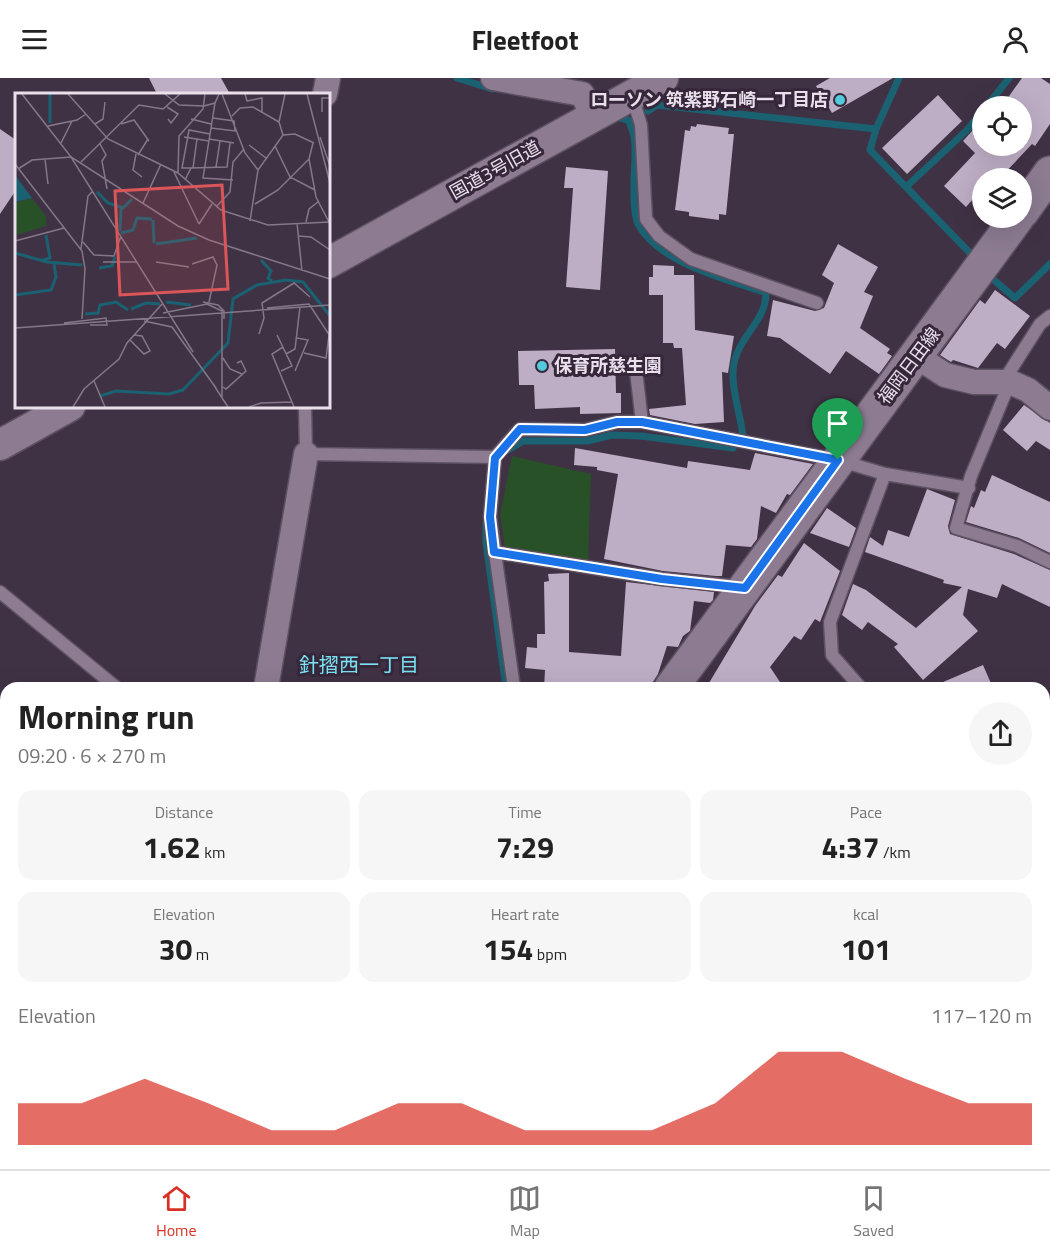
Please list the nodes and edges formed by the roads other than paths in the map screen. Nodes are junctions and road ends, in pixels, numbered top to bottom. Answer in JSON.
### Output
{"nodes":[{"id":1,"x":328,"y":78,"type":"edge"},
{"id":2,"x":493,"y":78,"type":"edge"},
{"id":3,"x":663,"y":78,"type":"edge"},
{"id":4,"x":325,"y":93,"type":"edge"},
{"id":5,"x":632,"y":95,"type":"junction"},
{"id":6,"x":593,"y":115,"type":"junction"},
{"id":7,"x":1050,"y":173,"type":"edge"},
{"id":8,"x":1032,"y":198,"type":"edge"},
{"id":9,"x":1010,"y":228,"type":"edge"},
{"id":10,"x":330,"y":262,"type":"edge"},
{"id":11,"x":817,"y":303,"type":"dead end"},
{"id":12,"x":1050,"y":316,"type":"edge"},
{"id":13,"x":916,"y":356,"type":"junction"},
{"id":14,"x":635,"y":362,"type":"dead end"},
{"id":15,"x":1006,"y":382,"type":"junction"},
{"id":16,"x":66,"y":408,"type":"edge"},
{"id":17,"x":305,"y":408,"type":"edge"},
{"id":18,"x":1050,"y":408,"type":"edge"},
{"id":19,"x":642,"y":422,"type":"junction"},
{"id":20,"x":0,"y":445,"type":"edge"},
{"id":21,"x":306,"y":454,"type":"junction"},
{"id":22,"x":495,"y":458,"type":"junction"},
{"id":23,"x":838,"y":460,"type":"junction"},
{"id":24,"x":885,"y":474,"type":"junction"},
{"id":25,"x":969,"y":488,"type":"junction"},
{"id":26,"x":494,"y":552,"type":"junction"},
{"id":27,"x":1050,"y":562,"type":"edge"},
{"id":28,"x":745,"y":588,"type":"junction"},
{"id":29,"x":0,"y":592,"type":"edge"},
{"id":30,"x":110,"y":682,"type":"edge"},
{"id":31,"x":267,"y":682,"type":"edge"},
{"id":32,"x":513,"y":682,"type":"edge"},
{"id":33,"x":675,"y":682,"type":"edge"},
{"id":34,"x":856,"y":682,"type":"edge"}],
"edges":[{"from":1,"to":4,"type":"street"},
{"from":2,"to":6,"type":"street"},
{"from":3,"to":5,"type":"street","name":"国道3号旧道"},
{"from":5,"to":6,"type":"street","name":"国道3号旧道"},
{"from":5,"to":11,"type":"lane"},
{"from":6,"to":10,"type":"street","name":"国道3号旧道"},
{"from":7,"to":8,"type":"main road"},
{"from":9,"to":13,"type":"main road","name":"福岡日田線"},
{"from":12,"to":15,"type":"lane"},
{"from":13,"to":15,"type":"street"},
{"from":13,"to":23,"type":"main road","name":"福岡日田線"},
{"from":14,"to":19,"type":"lane"},
{"from":15,"to":18,"type":"street"},
{"from":15,"to":25,"type":"lane"},
{"from":16,"to":20,"type":"street"},
{"from":17,"to":21,"type":"lane"},
{"from":19,"to":22,"type":"lane"},
{"from":19,"to":23,"type":"lane"},
{"from":21,"to":22,"type":"lane"},
{"from":21,"to":31,"type":"street"},
{"from":22,"to":26,"type":"lane"},
{"from":23,"to":24,"type":"lane"},
{"from":23,"to":28,"type":"main road","name":"福岡日田線"},
{"from":24,"to":25,"type":"lane"},
{"from":24,"to":34,"type":"lane"},
{"from":25,"to":27,"type":"lane"},
{"from":26,"to":28,"type":"lane"},
{"from":26,"to":32,"type":"lane"},
{"from":28,"to":33,"type":"main road","name":"福岡日田線"},
{"from":29,"to":30,"type":"lane"}]}
